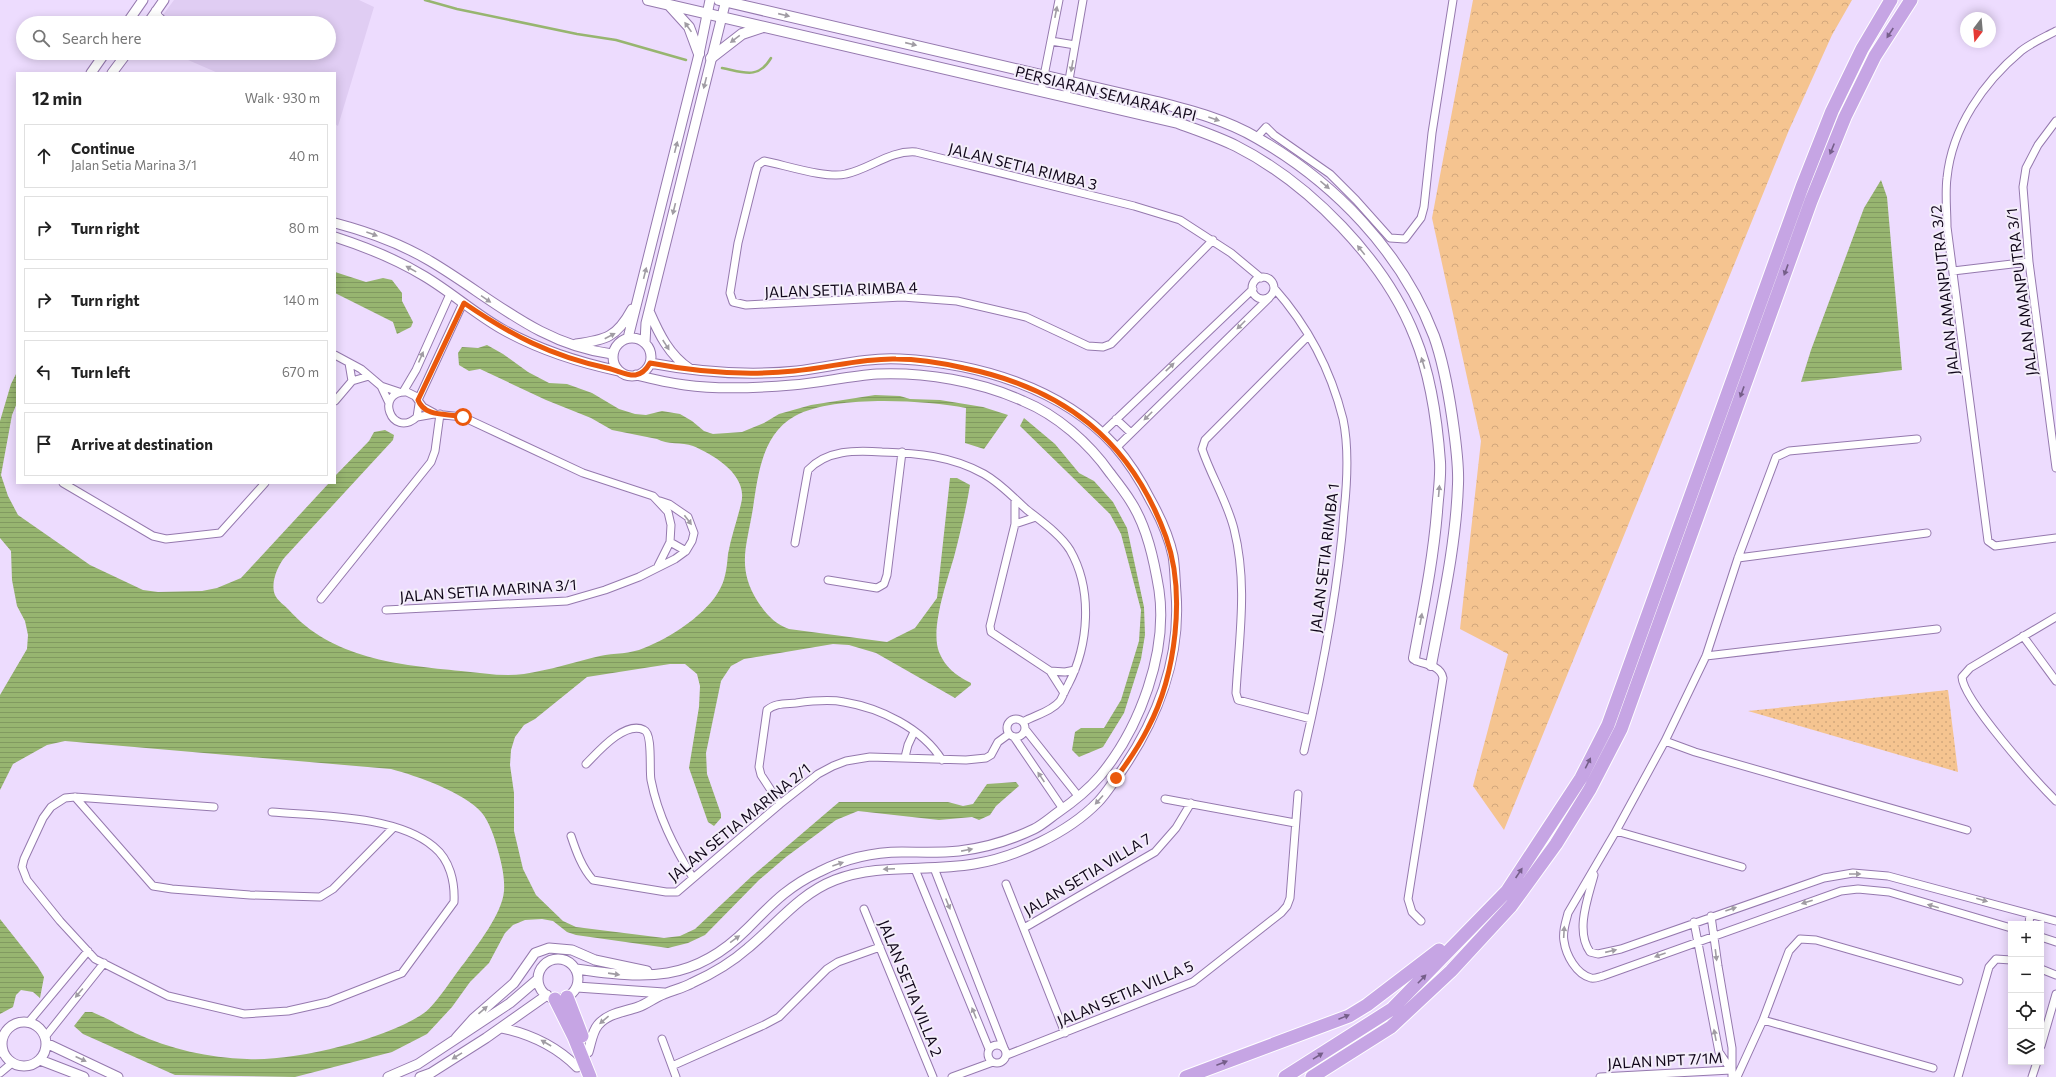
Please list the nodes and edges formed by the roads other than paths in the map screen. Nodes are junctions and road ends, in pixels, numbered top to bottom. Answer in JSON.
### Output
{"nodes":[{"id":1,"x":143,"y":0,"type":"edge"},
{"id":2,"x":164,"y":0,"type":"edge"},
{"id":3,"x":648,"y":0,"type":"edge"},
{"id":4,"x":710,"y":0,"type":"edge"},
{"id":5,"x":723,"y":0,"type":"edge"},
{"id":6,"x":756,"y":0,"type":"edge"},
{"id":7,"x":1059,"y":0,"type":"edge"},
{"id":8,"x":1083,"y":0,"type":"edge"},
{"id":9,"x":1453,"y":0,"type":"edge"},
{"id":10,"x":1891,"y":0,"type":"edge"},
{"id":11,"x":1911,"y":0,"type":"edge"},
{"id":12,"x":669,"y":5,"type":"junction"},
{"id":13,"x":156,"y":11,"type":"junction"},
{"id":14,"x":769,"y":12,"type":"junction"},
{"id":15,"x":707,"y":14,"type":"junction"},
{"id":16,"x":132,"y":16,"type":"edge"},
{"id":17,"x":153,"y":16,"type":"edge"},
{"id":18,"x":157,"y":16,"type":"edge"},
{"id":19,"x":722,"y":18,"type":"junction"},
{"id":20,"x":763,"y":27,"type":"junction"},
{"id":21,"x":2056,"y":31,"type":"edge"},
{"id":22,"x":1051,"y":41,"type":"junction"},
{"id":23,"x":1075,"y":45,"type":"junction"},
{"id":24,"x":699,"y":54,"type":"junction"},
{"id":25,"x":712,"y":58,"type":"junction"},
{"id":26,"x":100,"y":60,"type":"edge"},
{"id":27,"x":122,"y":60,"type":"edge"},
{"id":28,"x":92,"y":72,"type":"edge"},
{"id":29,"x":113,"y":72,"type":"edge"},
{"id":30,"x":1044,"y":76,"type":"junction"},
{"id":31,"x":1069,"y":82,"type":"junction"},
{"id":32,"x":1041,"y":91,"type":"junction"},
{"id":33,"x":1066,"y":97,"type":"junction"},
{"id":34,"x":2056,"y":122,"type":"edge"},
{"id":35,"x":1257,"y":137,"type":"junction"},
{"id":36,"x":764,"y":160,"type":"joint"},
{"id":37,"x":336,"y":223,"type":"edge"},
{"id":38,"x":336,"y":237,"type":"edge"},
{"id":39,"x":1213,"y":240,"type":"junction"},
{"id":40,"x":2029,"y":262,"type":"junction"},
{"id":41,"x":1953,"y":271,"type":"junction"},
{"id":42,"x":453,"y":277,"type":"junction"},
{"id":43,"x":1261,"y":278,"type":"junction"},
{"id":44,"x":1253,"y":288,"type":"junction"},
{"id":45,"x":1274,"y":288,"type":"junction"},
{"id":46,"x":447,"y":292,"type":"junction"},
{"id":47,"x":639,"y":295,"type":"junction"},
{"id":48,"x":1269,"y":298,"type":"junction"},
{"id":49,"x":464,"y":303,"type":"junction"},
{"id":50,"x":649,"y":311,"type":"junction"},
{"id":51,"x":510,"y":315,"type":"junction"},
{"id":52,"x":501,"y":328,"type":"junction"},
{"id":53,"x":1308,"y":336,"type":"junction"},
{"id":54,"x":628,"y":338,"type":"junction"},
{"id":55,"x":645,"y":343,"type":"junction"},
{"id":56,"x":573,"y":345,"type":"junction"},
{"id":57,"x":612,"y":354,"type":"junction"},
{"id":58,"x":336,"y":356,"type":"edge"},
{"id":59,"x":349,"y":363,"type":"junction"},
{"id":60,"x":650,"y":363,"type":"junction"},
{"id":61,"x":618,"y":371,"type":"junction"},
{"id":62,"x":693,"y":371,"type":"junction"},
{"id":63,"x":636,"y":375,"type":"junction"},
{"id":64,"x":369,"y":376,"type":"junction"},
{"id":65,"x":352,"y":381,"type":"junction"},
{"id":66,"x":381,"y":386,"type":"junction"},
{"id":67,"x":401,"y":392,"type":"junction"},
{"id":68,"x":336,"y":400,"type":"edge"},
{"id":69,"x":419,"y":402,"type":"junction"},
{"id":70,"x":389,"y":403,"type":"junction"},
{"id":71,"x":437,"y":414,"type":"junction"},
{"id":72,"x":417,"y":417,"type":"junction"},
{"id":73,"x":1116,"y":419,"type":"junction"},
{"id":74,"x":1102,"y":433,"type":"junction"},
{"id":75,"x":1131,"y":434,"type":"junction"},
{"id":76,"x":1917,"y":439,"type":"dead end"},
{"id":77,"x":1116,"y":448,"type":"junction"},
{"id":78,"x":902,"y":452,"type":"junction"},
{"id":79,"x":2056,"y":468,"type":"edge"},
{"id":80,"x":64,"y":484,"type":"edge"},
{"id":81,"x":264,"y":484,"type":"edge"},
{"id":82,"x":1015,"y":499,"type":"junction"},
{"id":83,"x":660,"y":501,"type":"junction"},
{"id":84,"x":1036,"y":517,"type":"junction"},
{"id":85,"x":1015,"y":524,"type":"junction"},
{"id":86,"x":1927,"y":534,"type":"dead end"},
{"id":87,"x":2056,"y":538,"type":"edge"},
{"id":88,"x":670,"y":542,"type":"junction"},
{"id":89,"x":795,"y":543,"type":"dead end"},
{"id":90,"x":686,"y":551,"type":"junction"},
{"id":91,"x":1738,"y":558,"type":"junction"},
{"id":92,"x":658,"y":567,"type":"junction"},
{"id":93,"x":828,"y":580,"type":"dead end"},
{"id":94,"x":321,"y":599,"type":"dead end"},
{"id":95,"x":386,"y":610,"type":"dead end"},
{"id":96,"x":2056,"y":617,"type":"edge"},
{"id":97,"x":1937,"y":629,"type":"dead end"},
{"id":98,"x":2023,"y":636,"type":"junction"},
{"id":99,"x":1706,"y":656,"type":"junction"},
{"id":100,"x":1414,"y":658,"type":"joint"},
{"id":101,"x":1431,"y":665,"type":"junction"},
{"id":102,"x":1075,"y":670,"type":"junction"},
{"id":103,"x":1050,"y":671,"type":"junction"},
{"id":104,"x":2056,"y":681,"type":"edge"},
{"id":105,"x":1064,"y":693,"type":"junction"},
{"id":106,"x":1311,"y":719,"type":"junction"},
{"id":107,"x":1024,"y":726,"type":"junction"},
{"id":108,"x":914,"y":732,"type":"junction"},
{"id":109,"x":1011,"y":735,"type":"junction"},
{"id":110,"x":1665,"y":741,"type":"junction"},
{"id":111,"x":1304,"y":751,"type":"dead end"},
{"id":112,"x":905,"y":757,"type":"junction"},
{"id":113,"x":942,"y":760,"type":"junction"},
{"id":114,"x":586,"y":764,"type":"dead end"},
{"id":115,"x":1298,"y":794,"type":"dead end"},
{"id":116,"x":75,"y":797,"type":"junction"},
{"id":117,"x":1079,"y":797,"type":"junction"},
{"id":118,"x":1165,"y":799,"type":"dead end"},
{"id":119,"x":2056,"y":801,"type":"edge"},
{"id":120,"x":780,"y":804,"type":"junction"},
{"id":121,"x":1191,"y":804,"type":"junction"},
{"id":122,"x":214,"y":807,"type":"dead end"},
{"id":123,"x":1063,"y":809,"type":"junction"},
{"id":124,"x":272,"y":812,"type":"dead end"},
{"id":125,"x":1295,"y":823,"type":"junction"},
{"id":126,"x":394,"y":827,"type":"junction"},
{"id":127,"x":1967,"y":830,"type":"dead end"},
{"id":128,"x":1616,"y":831,"type":"junction"},
{"id":129,"x":571,"y":836,"type":"dead end"},
{"id":130,"x":934,"y":868,"type":"junction"},
{"id":131,"x":1596,"y":868,"type":"junction"},
{"id":132,"x":1742,"y":868,"type":"dead end"},
{"id":133,"x":914,"y":869,"type":"junction"},
{"id":134,"x":693,"y":878,"type":"junction"},
{"id":135,"x":1006,"y":884,"type":"dead end"},
{"id":136,"x":1507,"y":891,"type":"junction"},
{"id":137,"x":864,"y":909,"type":"dead end"},
{"id":138,"x":2030,"y":914,"type":"junction"},
{"id":139,"x":1711,"y":916,"type":"junction"},
{"id":140,"x":1421,"y":921,"type":"dead end"},
{"id":141,"x":2029,"y":921,"type":"edge"},
{"id":142,"x":2056,"y":921,"type":"edge"},
{"id":143,"x":1694,"y":922,"type":"junction"},
{"id":144,"x":2008,"y":927,"type":"edge"},
{"id":145,"x":1024,"y":928,"type":"junction"},
{"id":146,"x":1714,"y":936,"type":"junction"},
{"id":147,"x":2044,"y":938,"type":"edge"},
{"id":148,"x":1696,"y":942,"type":"junction"},
{"id":149,"x":2056,"y":942,"type":"edge"},
{"id":150,"x":880,"y":947,"type":"junction"},
{"id":151,"x":88,"y":951,"type":"junction"},
{"id":152,"x":2008,"y":960,"type":"edge"},
{"id":153,"x":104,"y":964,"type":"junction"},
{"id":154,"x":576,"y":968,"type":"junction"},
{"id":155,"x":2044,"y":970,"type":"edge"},
{"id":156,"x":663,"y":974,"type":"junction"},
{"id":157,"x":2056,"y":975,"type":"edge"},
{"id":158,"x":538,"y":979,"type":"junction"},
{"id":159,"x":1959,"y":982,"type":"dead end"},
{"id":160,"x":577,"y":987,"type":"junction"},
{"id":161,"x":664,"y":993,"type":"junction"},
{"id":162,"x":2056,"y":994,"type":"edge"},
{"id":163,"x":556,"y":997,"type":"junction"},
{"id":164,"x":1763,"y":1020,"type":"junction"},
{"id":165,"x":28,"y":1023,"type":"junction"},
{"id":166,"x":502,"y":1028,"type":"junction"},
{"id":167,"x":1065,"y":1033,"type":"junction"},
{"id":168,"x":2044,"y":1036,"type":"edge"},
{"id":169,"x":574,"y":1037,"type":"junction"},
{"id":170,"x":456,"y":1038,"type":"junction"},
{"id":171,"x":662,"y":1039,"type":"dead end"},
{"id":172,"x":45,"y":1040,"type":"junction"},
{"id":173,"x":989,"y":1049,"type":"junction"},
{"id":174,"x":1005,"y":1051,"type":"junction"},
{"id":175,"x":1,"y":1052,"type":"edge"},
{"id":176,"x":588,"y":1052,"type":"junction"},
{"id":177,"x":40,"y":1060,"type":"junction"},
{"id":178,"x":993,"y":1062,"type":"junction"},
{"id":179,"x":12,"y":1063,"type":"junction"},
{"id":180,"x":2035,"y":1065,"type":"edge"},
{"id":181,"x":672,"y":1066,"type":"junction"},
{"id":182,"x":1933,"y":1068,"type":"dead end"},
{"id":183,"x":578,"y":1072,"type":"edge"},
{"id":184,"x":0,"y":1073,"type":"edge"},
{"id":185,"x":1732,"y":1073,"type":"edge"},
{"id":186,"x":84,"y":1077,"type":"edge"},
{"id":187,"x":118,"y":1077,"type":"edge"},
{"id":188,"x":388,"y":1077,"type":"edge"},
{"id":189,"x":420,"y":1077,"type":"edge"},
{"id":190,"x":590,"y":1077,"type":"edge"},
{"id":191,"x":597,"y":1077,"type":"edge"},
{"id":192,"x":676,"y":1077,"type":"edge"},
{"id":193,"x":933,"y":1077,"type":"edge"},
{"id":194,"x":952,"y":1077,"type":"edge"},
{"id":195,"x":1186,"y":1077,"type":"edge"},
{"id":196,"x":1285,"y":1077,"type":"edge"},
{"id":197,"x":1312,"y":1077,"type":"edge"},
{"id":198,"x":1600,"y":1077,"type":"edge"},
{"id":199,"x":1737,"y":1077,"type":"edge"},
{"id":200,"x":1958,"y":1077,"type":"edge"},
{"id":201,"x":2032,"y":1077,"type":"edge"}],
"edges":[{"from":1,"to":16,"type":"street"},
{"from":2,"to":13,"type":"street"},
{"from":3,"to":12,"type":"main road","name":"PERSIARAN SEMARAK API"},
{"from":4,"to":15,"type":"street"},
{"from":5,"to":14,"type":"main road","name":"PERSIARAN SEMARAK API"},
{"from":5,"to":19,"type":"street"},
{"from":6,"to":14,"type":"main road"},
{"from":22,"to":7,"type":"street","one_way":true},
{"from":8,"to":23,"type":"street"},
{"from":9,"to":35,"type":"street"},
{"from":136,"to":10,"type":"highway","one_way":true},
{"from":11,"to":197,"type":"highway","one_way":true},
{"from":12,"to":15,"type":"main road","name":"PERSIARAN SEMARAK API"},
{"from":24,"to":12,"type":"main road","one_way":true},
{"from":13,"to":17,"type":"street"},
{"from":13,"to":18,"type":"street"},
{"from":14,"to":30,"type":"main road","name":"PERSIARAN SEMARAK API","one_way":true},
{"from":15,"to":19,"type":"main road","name":"PERSIARAN SEMARAK API"},
{"from":15,"to":24,"type":"street"},
{"from":19,"to":20,"type":"main road","name":"PERSIARAN SEMARAK API"},
{"from":19,"to":25,"type":"street"},
{"from":20,"to":25,"type":"main road","one_way":true},
{"from":20,"to":32,"type":"main road","name":"PERSIARAN SEMARAK API"},
{"from":21,"to":41,"type":"street","name":"JALAN AMANPUTRA 3/2"},
{"from":22,"to":23,"type":"street"},
{"from":22,"to":30,"type":"street"},
{"from":23,"to":31,"type":"street","one_way":true},
{"from":47,"to":24,"type":"street","one_way":true},
{"from":25,"to":50,"type":"street","one_way":true},
{"from":26,"to":28,"type":"street"},
{"from":27,"to":29,"type":"street"},
{"from":30,"to":31,"type":"main road","name":"PERSIARAN SEMARAK API"},
{"from":30,"to":32,"type":"street"},
{"from":31,"to":33,"type":"street"},
{"from":31,"to":35,"type":"main road","name":"PERSIARAN SEMARAK API","one_way":true},
{"from":32,"to":33,"type":"main road","name":"PERSIARAN SEMARAK API"},
{"from":100,"to":33,"type":"main road","name":"PERSIARAN SEMARAK API","one_way":true},
{"from":34,"to":40,"type":"street","name":"JALAN AMANPUTRA 3/1"},
{"from":35,"to":101,"type":"main road","name":"PERSIARAN SEMARAK API","one_way":true},
{"from":36,"to":39,"type":"street","name":"JALAN SETIA RIMBA 3"},
{"from":36,"to":39,"type":"street","name":"JALAN SETIA RIMBA 4"},
{"from":37,"to":42,"type":"street","one_way":true},
{"from":46,"to":38,"type":"street","one_way":true},
{"from":39,"to":43,"type":"street","name":"JALAN SETIA RIMBA 3"},
{"from":40,"to":41,"type":"street"},
{"from":40,"to":79,"type":"street","name":"JALAN AMANPUTRA 3/1"},
{"from":41,"to":87,"type":"street","name":"JALAN AMANPUTRA 3/2"},
{"from":42,"to":46,"type":"street"},
{"from":42,"to":51,"type":"street","one_way":true},
{"from":43,"to":44,"type":"street"},
{"from":43,"to":45,"type":"street"},
{"from":44,"to":48,"type":"street"},
{"from":73,"to":44,"type":"street","one_way":true},
{"from":45,"to":48,"type":"street"},
{"from":45,"to":53,"type":"street","name":"JALAN SETIA RIMBA 1"},
{"from":46,"to":49,"type":"street"},
{"from":67,"to":46,"type":"street","one_way":true},
{"from":47,"to":54,"type":"street"},
{"from":56,"to":47,"type":"street","one_way":true},
{"from":48,"to":75,"type":"street","one_way":true},
{"from":49,"to":52,"type":"street"},
{"from":49,"to":69,"type":"street"},
{"from":50,"to":55,"type":"street"},
{"from":50,"to":62,"type":"street","one_way":true},
{"from":51,"to":52,"type":"street"},
{"from":51,"to":56,"type":"street"},
{"from":52,"to":61,"type":"street"},
{"from":53,"to":106,"type":"street","name":"JALAN SETIA RIMBA 1"},
{"from":53,"to":106,"type":"street"},
{"from":54,"to":55,"type":"street"},
{"from":54,"to":57,"type":"street"},
{"from":55,"to":60,"type":"street"},
{"from":56,"to":57,"type":"street"},
{"from":57,"to":61,"type":"street"},
{"from":58,"to":59,"type":"street"},
{"from":59,"to":64,"type":"street"},
{"from":59,"to":65,"type":"street"},
{"from":60,"to":62,"type":"street"},
{"from":60,"to":63,"type":"street"},
{"from":61,"to":63,"type":"street"},
{"from":62,"to":74,"type":"street"},
{"from":63,"to":117,"type":"street"},
{"from":64,"to":65,"type":"street"},
{"from":64,"to":66,"type":"street"},
{"from":65,"to":68,"type":"street"},
{"from":66,"to":67,"type":"street"},
{"from":66,"to":70,"type":"street"},
{"from":67,"to":69,"type":"street"},
{"from":67,"to":70,"type":"street"},
{"from":69,"to":71,"type":"street"},
{"from":69,"to":72,"type":"street"},
{"from":70,"to":72,"type":"street"},
{"from":71,"to":72,"type":"street"},
{"from":71,"to":83,"type":"street"},
{"from":71,"to":94,"type":"street"},
{"from":73,"to":74,"type":"street"},
{"from":73,"to":75,"type":"street"},
{"from":74,"to":77,"type":"street"},
{"from":75,"to":77,"type":"street"},
{"from":76,"to":91,"type":"street"},
{"from":77,"to":130,"type":"street","one_way":true},
{"from":78,"to":82,"type":"street"},
{"from":78,"to":89,"type":"street"},
{"from":78,"to":93,"type":"street"},
{"from":80,"to":81,"type":"street"},
{"from":82,"to":84,"type":"street"},
{"from":82,"to":85,"type":"street"},
{"from":83,"to":88,"type":"street"},
{"from":83,"to":90,"type":"street","one_way":true},
{"from":84,"to":85,"type":"street"},
{"from":84,"to":102,"type":"street"},
{"from":85,"to":103,"type":"street"},
{"from":86,"to":91,"type":"street"},
{"from":88,"to":90,"type":"street"},
{"from":88,"to":92,"type":"street"},
{"from":90,"to":92,"type":"street","name":"JALAN SETIA MARINA 3/1"},
{"from":91,"to":99,"type":"street"},
{"from":92,"to":95,"type":"street","name":"JALAN SETIA MARINA 3/1"},
{"from":96,"to":98,"type":"street"},
{"from":97,"to":99,"type":"street"},
{"from":98,"to":104,"type":"street"},
{"from":98,"to":119,"type":"street"},
{"from":99,"to":110,"type":"street"},
{"from":100,"to":101,"type":"street"},
{"from":101,"to":140,"type":"street"},
{"from":102,"to":103,"type":"street"},
{"from":102,"to":105,"type":"street"},
{"from":103,"to":105,"type":"street"},
{"from":105,"to":107,"type":"street"},
{"from":106,"to":111,"type":"street","name":"JALAN SETIA RIMBA 1"},
{"from":107,"to":109,"type":"street"},
{"from":107,"to":109,"type":"street"},
{"from":107,"to":117,"type":"street"},
{"from":108,"to":112,"type":"street"},
{"from":108,"to":113,"type":"street"},
{"from":108,"to":120,"type":"street"},
{"from":109,"to":113,"type":"street","name":"JALAN SETIA MARINA 2/1"},
{"from":123,"to":109,"type":"street","one_way":true},
{"from":110,"to":127,"type":"street"},
{"from":110,"to":128,"type":"street"},
{"from":112,"to":113,"type":"street","name":"JALAN SETIA MARINA 2/1"},
{"from":112,"to":120,"type":"street","name":"JALAN SETIA MARINA 2/1"},
{"from":114,"to":134,"type":"street"},
{"from":115,"to":125,"type":"street","name":"JALAN SETIA VILLA 5"},
{"from":116,"to":122,"type":"street"},
{"from":116,"to":126,"type":"street"},
{"from":116,"to":151,"type":"street"},
{"from":117,"to":123,"type":"street"},
{"from":118,"to":121,"type":"street"},
{"from":120,"to":134,"type":"street","name":"JALAN SETIA MARINA 2/1"},
{"from":121,"to":125,"type":"street"},
{"from":121,"to":145,"type":"street","name":"JALAN SETIA VILLA 7"},
{"from":156,"to":123,"type":"street","one_way":true},
{"from":124,"to":126,"type":"street"},
{"from":125,"to":167,"type":"street","name":"JALAN SETIA VILLA 5"},
{"from":126,"to":153,"type":"street"},
{"from":128,"to":131,"type":"street"},
{"from":128,"to":132,"type":"street"},
{"from":129,"to":134,"type":"street","name":"JALAN SETIA MARINA 2/1"},
{"from":130,"to":133,"type":"street"},
{"from":130,"to":174,"type":"street","one_way":true},
{"from":131,"to":143,"type":"street","one_way":true},
{"from":148,"to":131,"type":"street","one_way":true},
{"from":133,"to":161,"type":"street","one_way":true},
{"from":173,"to":133,"type":"street","one_way":true},
{"from":135,"to":145,"type":"street"},
{"from":195,"to":136,"type":"highway","one_way":true},
{"from":196,"to":136,"type":"highway","one_way":true},
{"from":137,"to":150,"type":"street","name":"JALAN SETIA VILLA 2"},
{"from":139,"to":138,"type":"street","one_way":true},
{"from":138,"to":141,"type":"street"},
{"from":138,"to":142,"type":"street"},
{"from":139,"to":143,"type":"street"},
{"from":139,"to":146,"type":"street"},
{"from":143,"to":148,"type":"street"},
{"from":144,"to":146,"type":"street","one_way":true},
{"from":145,"to":167,"type":"street"},
{"from":146,"to":148,"type":"street"},
{"from":146,"to":185,"type":"street","one_way":true},
{"from":147,"to":149,"type":"street"},
{"from":185,"to":148,"type":"street","one_way":true},
{"from":150,"to":181,"type":"street"},
{"from":150,"to":193,"type":"street","name":"JALAN SETIA VILLA 2"},
{"from":151,"to":153,"type":"street"},
{"from":151,"to":165,"type":"street"},
{"from":152,"to":200,"type":"street"},
{"from":153,"to":172,"type":"street","one_way":true},
{"from":154,"to":156,"type":"street","one_way":true},
{"from":154,"to":158,"type":"street"},
{"from":154,"to":160,"type":"street"},
{"from":155,"to":157,"type":"street"},
{"from":170,"to":156,"type":"street","one_way":true},
{"from":158,"to":163,"type":"street"},
{"from":158,"to":170,"type":"street"},
{"from":159,"to":164,"type":"street"},
{"from":160,"to":161,"type":"street"},
{"from":160,"to":163,"type":"street"},
{"from":161,"to":176,"type":"street","one_way":true},
{"from":162,"to":168,"type":"street"},
{"from":163,"to":166,"type":"street"},
{"from":163,"to":169,"type":"highway"},
{"from":163,"to":176,"type":"highway"},
{"from":164,"to":182,"type":"street"},
{"from":164,"to":199,"type":"street"},
{"from":165,"to":172,"type":"street"},
{"from":165,"to":175,"type":"street"},
{"from":183,"to":166,"type":"street","one_way":true},
{"from":166,"to":189,"type":"street","one_way":true},
{"from":167,"to":174,"type":"street","name":"JALAN SETIA VILLA 5"},
{"from":169,"to":183,"type":"highway"},
{"from":169,"to":190,"type":"highway"},
{"from":170,"to":188,"type":"street"},
{"from":171,"to":181,"type":"street"},
{"from":172,"to":177,"type":"street"},
{"from":172,"to":187,"type":"street","one_way":true},
{"from":173,"to":174,"type":"street"},
{"from":173,"to":178,"type":"street"},
{"from":174,"to":178,"type":"street"},
{"from":175,"to":179,"type":"street"},
{"from":176,"to":191,"type":"highway"},
{"from":177,"to":179,"type":"street"},
{"from":177,"to":186,"type":"street"},
{"from":178,"to":194,"type":"street"},
{"from":179,"to":184,"type":"street"},
{"from":180,"to":201,"type":"street"},
{"from":181,"to":192,"type":"street"},
{"from":185,"to":198,"type":"street","name":"JALAN NPT 7/1M"}]}
